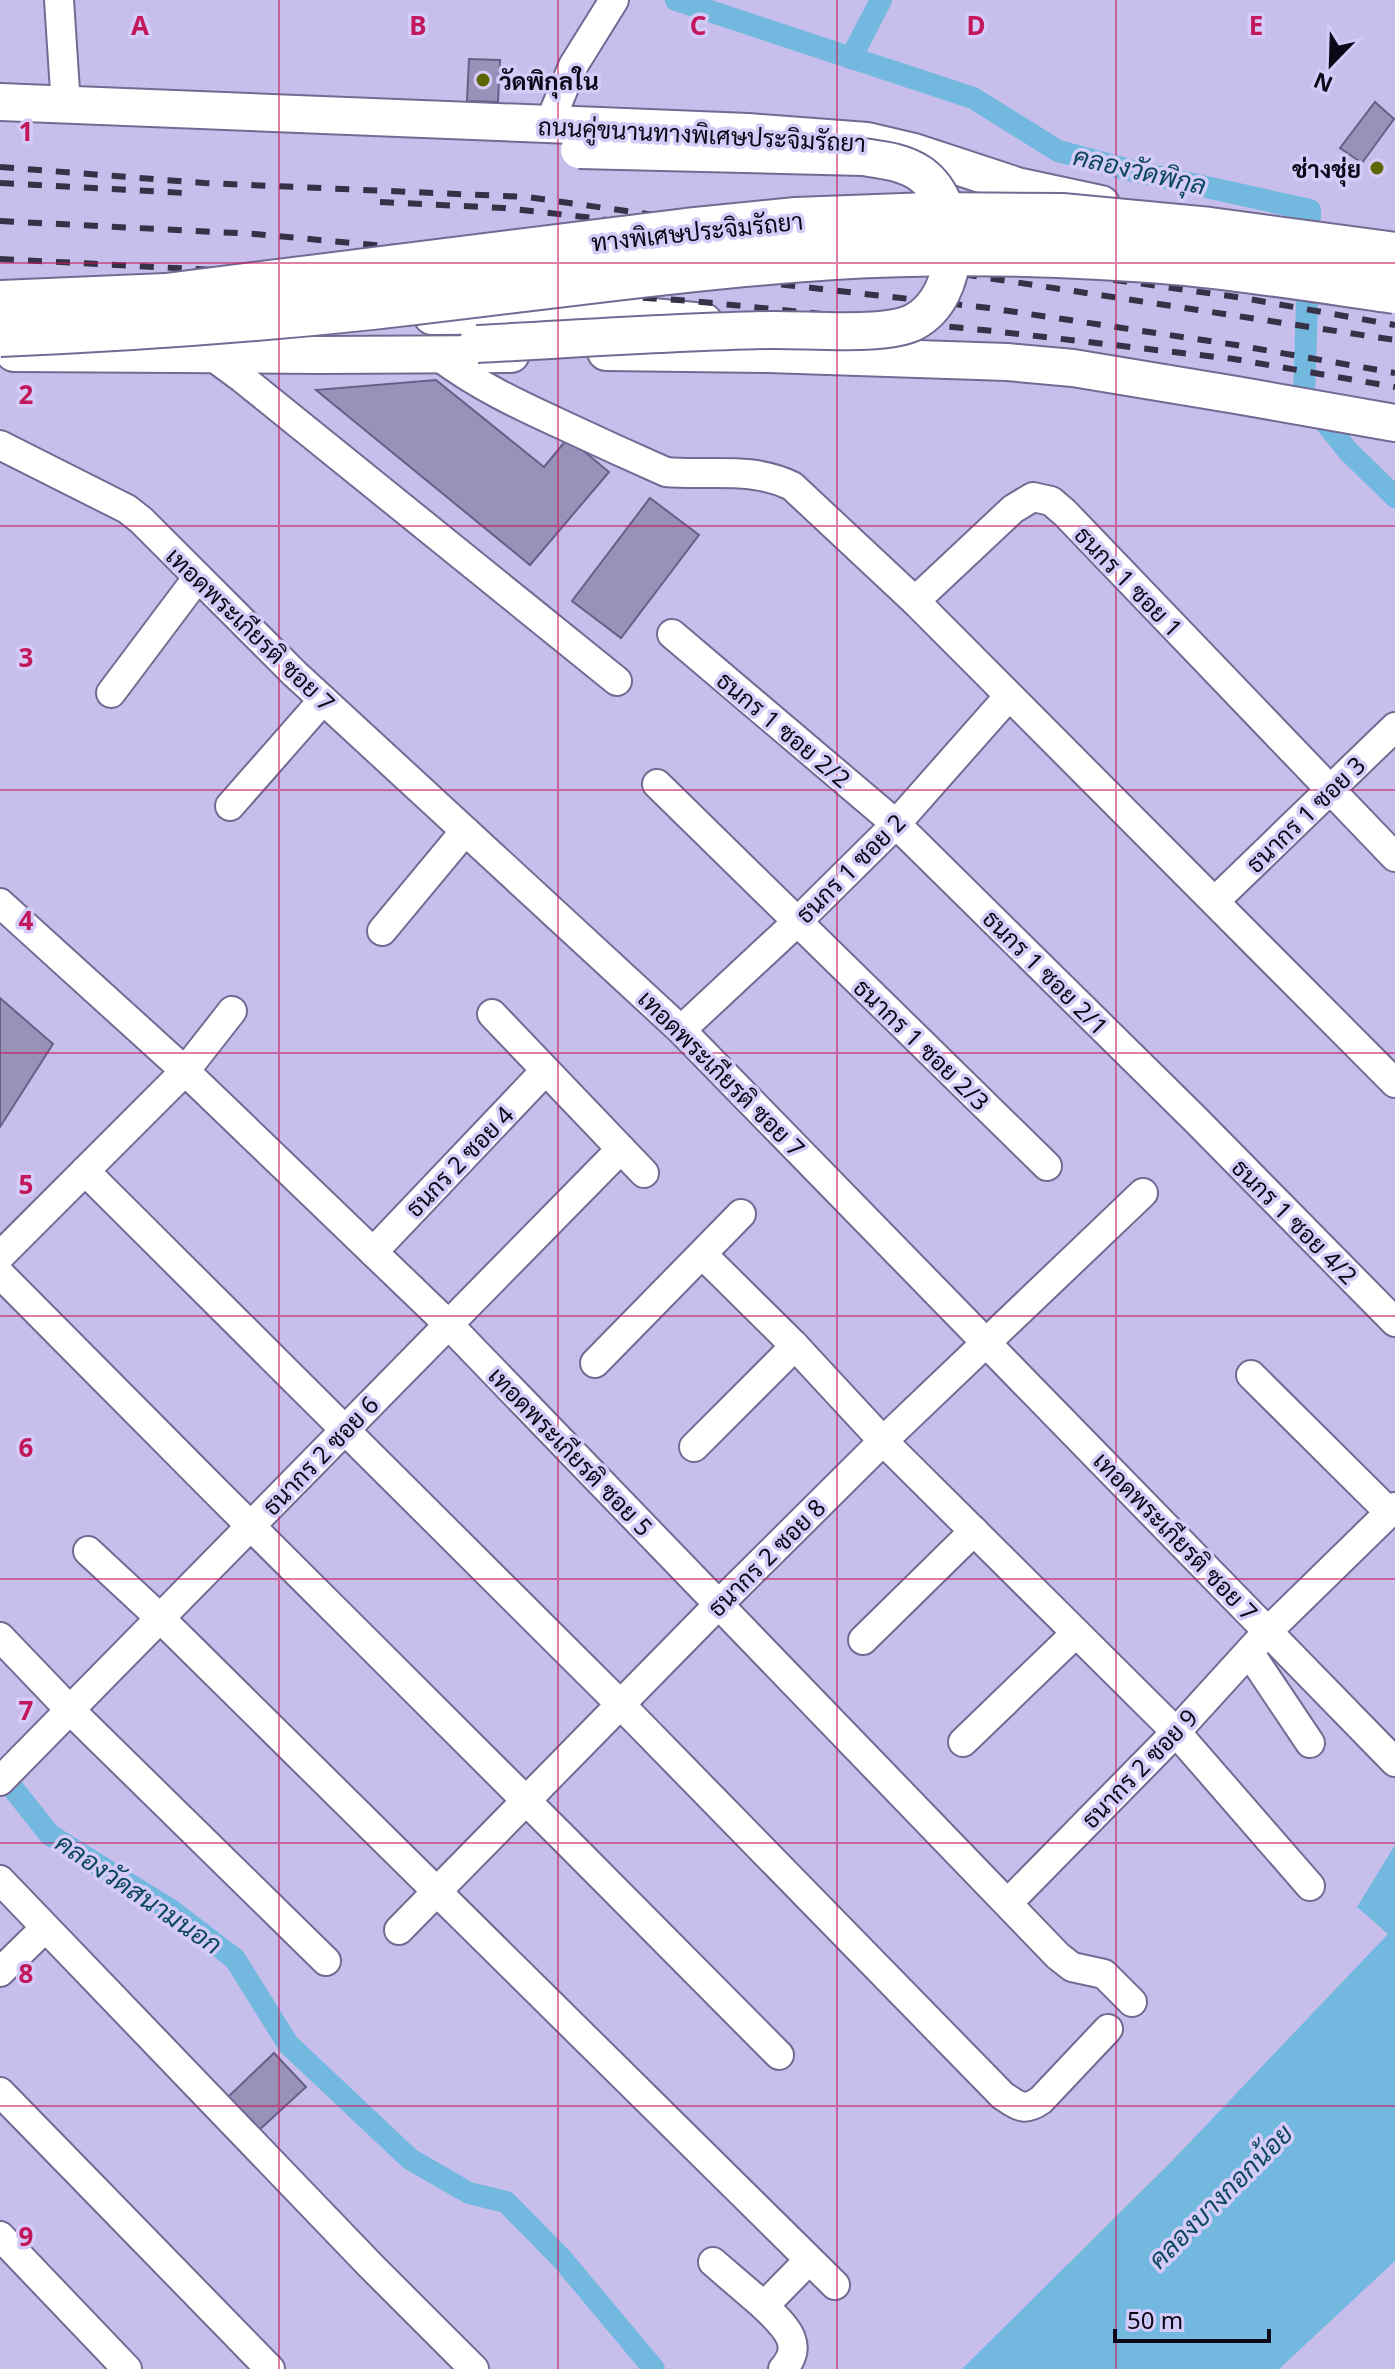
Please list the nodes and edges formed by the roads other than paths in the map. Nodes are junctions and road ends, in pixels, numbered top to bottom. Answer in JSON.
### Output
{"nodes":[{"id":1,"x":59,"y":0,"type":"edge"},
{"id":2,"x":614,"y":0,"type":"edge"},
{"id":3,"x":7,"y":103,"type":"edge"},
{"id":4,"x":66,"y":106,"type":"junction"},
{"id":5,"x":549,"y":124,"type":"junction"},
{"id":6,"x":1395,"y":238,"type":"edge"},
{"id":7,"x":1395,"y":254,"type":"edge"},
{"id":8,"x":1395,"y":292,"type":"edge"},
{"id":9,"x":0,"y":305,"type":"edge"},
{"id":10,"x":200,"y":305,"type":"junction"},
{"id":11,"x":0,"y":335,"type":"edge"},
{"id":12,"x":477,"y":344,"type":"junction"},
{"id":13,"x":208,"y":353,"type":"junction"},
{"id":14,"x":0,"y":354,"type":"edge"},
{"id":15,"x":319,"y":355,"type":"junction"},
{"id":16,"x":437,"y":355,"type":"junction"},
{"id":17,"x":870,"y":358,"type":"junction"},
{"id":18,"x":1395,"y":423,"type":"edge"},
{"id":19,"x":0,"y":445,"type":"edge"},
{"id":20,"x":198,"y":577,"type":"junction"},
{"id":21,"x":915,"y":601,"type":"junction"},
{"id":22,"x":672,"y":634,"type":"dead end"},
{"id":23,"x":617,"y":681,"type":"dead end"},
{"id":24,"x":111,"y":693,"type":"dead end"},
{"id":25,"x":1009,"y":696,"type":"junction"},
{"id":26,"x":323,"y":700,"type":"junction"},
{"id":27,"x":1395,"y":727,"type":"edge"},
{"id":28,"x":657,"y":784,"type":"dead end"},
{"id":29,"x":1329,"y":789,"type":"junction"},
{"id":30,"x":230,"y":806,"type":"dead end"},
{"id":31,"x":896,"y":824,"type":"junction"},
{"id":32,"x":465,"y":831,"type":"junction"},
{"id":33,"x":1395,"y":857,"type":"edge"},
{"id":34,"x":1215,"y":901,"type":"junction"},
{"id":35,"x":0,"y":903,"type":"edge"},
{"id":36,"x":797,"y":922,"type":"junction"},
{"id":37,"x":382,"y":931,"type":"dead end"},
{"id":38,"x":232,"y":1011,"type":"dead end"},
{"id":39,"x":492,"y":1014,"type":"dead end"},
{"id":40,"x":681,"y":1030,"type":"junction"},
{"id":41,"x":185,"y":1071,"type":"junction"},
{"id":42,"x":545,"y":1071,"type":"junction"},
{"id":43,"x":1395,"y":1083,"type":"edge"},
{"id":44,"x":1196,"y":1120,"type":"joint"},
{"id":45,"x":621,"y":1149,"type":"junction"},
{"id":46,"x":1047,"y":1166,"type":"dead end"},
{"id":47,"x":85,"y":1171,"type":"junction"},
{"id":48,"x":644,"y":1173,"type":"dead end"},
{"id":49,"x":1143,"y":1193,"type":"dead end"},
{"id":50,"x":741,"y":1214,"type":"dead end"},
{"id":51,"x":373,"y":1252,"type":"junction"},
{"id":52,"x":703,"y":1255,"type":"junction"},
{"id":53,"x":0,"y":1256,"type":"edge"},
{"id":54,"x":0,"y":1274,"type":"edge"},
{"id":55,"x":1395,"y":1322,"type":"edge"},
{"id":56,"x":448,"y":1324,"type":"junction"},
{"id":57,"x":987,"y":1341,"type":"junction"},
{"id":58,"x":795,"y":1346,"type":"junction"},
{"id":59,"x":595,"y":1363,"type":"dead end"},
{"id":60,"x":1251,"y":1375,"type":"dead end"},
{"id":61,"x":345,"y":1430,"type":"junction"},
{"id":62,"x":883,"y":1441,"type":"junction"},
{"id":63,"x":694,"y":1447,"type":"dead end"},
{"id":64,"x":1392,"y":1509,"type":"edge"},
{"id":65,"x":249,"y":1527,"type":"junction"},
{"id":66,"x":974,"y":1531,"type":"junction"},
{"id":67,"x":88,"y":1551,"type":"dead end"},
{"id":68,"x":719,"y":1604,"type":"junction"},
{"id":69,"x":160,"y":1618,"type":"junction"},
{"id":70,"x":1076,"y":1633,"type":"junction"},
{"id":71,"x":0,"y":1637,"type":"edge"},
{"id":72,"x":863,"y":1640,"type":"dead end"},
{"id":73,"x":1258,"y":1642,"type":"junction"},
{"id":74,"x":620,"y":1704,"type":"junction"},
{"id":75,"x":69,"y":1709,"type":"junction"},
{"id":76,"x":1176,"y":1732,"type":"junction"},
{"id":77,"x":963,"y":1742,"type":"dead end"},
{"id":78,"x":1310,"y":1743,"type":"dead end"},
{"id":79,"x":1395,"y":1762,"type":"edge"},
{"id":80,"x":9,"y":1771,"type":"edge"},
{"id":81,"x":527,"y":1800,"type":"junction"},
{"id":82,"x":0,"y":1880,"type":"edge"},
{"id":83,"x":1310,"y":1886,"type":"dead end"},
{"id":84,"x":435,"y":1892,"type":"junction"},
{"id":85,"x":1008,"y":1903,"type":"junction"},
{"id":86,"x":45,"y":1928,"type":"junction"},
{"id":87,"x":399,"y":1930,"type":"dead end"},
{"id":88,"x":326,"y":1961,"type":"dead end"},
{"id":89,"x":0,"y":1972,"type":"edge"},
{"id":90,"x":1132,"y":2002,"type":"dead end"},
{"id":91,"x":1108,"y":2029,"type":"dead end"},
{"id":92,"x":779,"y":2055,"type":"dead end"},
{"id":93,"x":0,"y":2092,"type":"edge"},
{"id":94,"x":0,"y":2236,"type":"edge"},
{"id":95,"x":809,"y":2260,"type":"junction"},
{"id":96,"x":713,"y":2262,"type":"dead end"},
{"id":97,"x":835,"y":2285,"type":"dead end"},
{"id":98,"x":764,"y":2306,"type":"junction"},
{"id":99,"x":127,"y":2369,"type":"edge"},
{"id":100,"x":270,"y":2369,"type":"edge"},
{"id":101,"x":474,"y":2369,"type":"edge"},
{"id":102,"x":783,"y":2369,"type":"edge"}],
"edges":[{"from":1,"to":4,"type":"street"},
{"from":2,"to":5,"type":"street"},
{"from":3,"to":4,"type":"main road","name":"ถนนคู่ขนานทางพิเศษประจิมรัถยา"},
{"from":3,"to":12,"type":"main road","bridge":true},
{"from":4,"to":5,"type":"main road","name":"ถนนคู่ขนานทางพิเศษประจิมรัถยา"},
{"from":5,"to":6,"type":"main road","name":"ถนนคู่ขนานทางพิเศษประจิมรัถยา"},
{"from":7,"to":9,"type":"highway","name":"ทางพิเศษประจิมรัถยา","bridge":true},
{"from":8,"to":11,"type":"highway","name":"ทางพิเศษประจิมรัถยา","bridge":true},
{"from":9,"to":10,"type":"main road"},
{"from":10,"to":12,"type":"main road"},
{"from":10,"to":17,"type":"main road"},
{"from":12,"to":15,"type":"main road"},
{"from":13,"to":14,"type":"main road"},
{"from":13,"to":15,"type":"main road"},
{"from":13,"to":23,"type":"street"},
{"from":15,"to":16,"type":"main road"},
{"from":16,"to":17,"type":"main road"},
{"from":16,"to":21,"type":"street"},
{"from":17,"to":18,"type":"main road"},
{"from":19,"to":20,"type":"street","name":"เทอดพระเกียรติ ซอย 7"},
{"from":20,"to":24,"type":"street"},
{"from":20,"to":26,"type":"street","name":"เทอดพระเกียรติ ซอย 7"},
{"from":21,"to":25,"type":"street"},
{"from":21,"to":29,"type":"street","name":"ธนกร 1 ซอย 1"},
{"from":22,"to":31,"type":"street","name":"ธนกร 1 ซอย 2/2"},
{"from":25,"to":31,"type":"street","name":"ธนกร 1 ซอย 2"},
{"from":25,"to":34,"type":"street"},
{"from":26,"to":30,"type":"street"},
{"from":26,"to":32,"type":"street","name":"เทอดพระเกียรติ ซอย 7"},
{"from":27,"to":29,"type":"street","name":"ธนากร 1 ซอย 3"},
{"from":28,"to":36,"type":"street","name":"ธนากร 1 ซอย 2/3"},
{"from":29,"to":33,"type":"street","name":"ธนกร 1 ซอย 1"},
{"from":29,"to":34,"type":"street","name":"ธนากร 1 ซอย 3"},
{"from":31,"to":36,"type":"street","name":"ธนกร 1 ซอย 2"},
{"from":31,"to":44,"type":"street","name":"ธนกร 1 ซอย 2/1"},
{"from":32,"to":37,"type":"street"},
{"from":32,"to":40,"type":"street","name":"เทอดพระเกียรติ ซอย 7"},
{"from":34,"to":43,"type":"street"},
{"from":35,"to":41,"type":"street","name":"เทอดพระเกียรติ ซอย 5"},
{"from":36,"to":40,"type":"street","name":"ธนกร 1 ซอย 2"},
{"from":36,"to":46,"type":"street","name":"ธนากร 1 ซอย 2/3"},
{"from":38,"to":41,"type":"street"},
{"from":39,"to":42,"type":"street"},
{"from":40,"to":57,"type":"street","name":"เทอดพระเกียรติ ซอย 7"},
{"from":41,"to":47,"type":"street"},
{"from":41,"to":51,"type":"street","name":"เทอดพระเกียรติ ซอย 5"},
{"from":42,"to":45,"type":"street"},
{"from":42,"to":51,"type":"street","name":"ธนกร 2 ซอย 4"},
{"from":44,"to":55,"type":"street","name":"ธนกร 1 ซอย 4/2"},
{"from":45,"to":48,"type":"street"},
{"from":45,"to":56,"type":"street","name":"ธนากร 2 ซอย 6"},
{"from":47,"to":53,"type":"street"},
{"from":47,"to":61,"type":"street"},
{"from":49,"to":57,"type":"street","name":"ธนากร 2 ซอย 8"},
{"from":50,"to":52,"type":"street"},
{"from":51,"to":56,"type":"street","name":"เทอดพระเกียรติ ซอย 5"},
{"from":52,"to":58,"type":"street"},
{"from":52,"to":59,"type":"street"},
{"from":54,"to":65,"type":"street"},
{"from":56,"to":61,"type":"street","name":"ธนากร 2 ซอย 6"},
{"from":56,"to":68,"type":"street","name":"เทอดพระเกียรติ ซอย 5"},
{"from":57,"to":62,"type":"street","name":"ธนากร 2 ซอย 8"},
{"from":57,"to":73,"type":"street","name":"เทอดพระเกียรติ ซอย 7"},
{"from":58,"to":62,"type":"street"},
{"from":58,"to":63,"type":"street"},
{"from":60,"to":64,"type":"street"},
{"from":61,"to":65,"type":"street","name":"ธนากร 2 ซอย 6"},
{"from":61,"to":74,"type":"street"},
{"from":62,"to":66,"type":"street"},
{"from":62,"to":68,"type":"street","name":"ธนากร 2 ซอย 8"},
{"from":64,"to":73,"type":"street","name":"ธนากร 2 ซอย 9"},
{"from":65,"to":69,"type":"street","name":"ธนากร 2 ซอย 6"},
{"from":65,"to":81,"type":"street"},
{"from":66,"to":70,"type":"street"},
{"from":66,"to":72,"type":"street"},
{"from":67,"to":69,"type":"street"},
{"from":68,"to":74,"type":"street","name":"ธนากร 2 ซอย 8"},
{"from":68,"to":85,"type":"street","name":"เทอดพระเกียรติ ซอย 5"},
{"from":69,"to":75,"type":"street","name":"ธนากร 2 ซอย 6"},
{"from":69,"to":84,"type":"street"},
{"from":70,"to":76,"type":"street"},
{"from":70,"to":77,"type":"street"},
{"from":71,"to":75,"type":"street"},
{"from":73,"to":76,"type":"street","name":"ธนากร 2 ซอย 9"},
{"from":73,"to":78,"type":"street"},
{"from":73,"to":79,"type":"street","name":"เทอดพระเกียรติ ซอย 7"},
{"from":74,"to":81,"type":"street","name":"ธนากร 2 ซอย 8"},
{"from":74,"to":91,"type":"street"},
{"from":75,"to":80,"type":"street","name":"ธนากร 2 ซอย 6"},
{"from":75,"to":88,"type":"street"},
{"from":76,"to":83,"type":"street"},
{"from":76,"to":85,"type":"street","name":"ธนากร 2 ซอย 9"},
{"from":81,"to":84,"type":"street","name":"ธนากร 2 ซอย 8"},
{"from":81,"to":92,"type":"street"},
{"from":82,"to":86,"type":"street"},
{"from":84,"to":87,"type":"street","name":"ธนากร 2 ซอย 8"},
{"from":84,"to":95,"type":"street"},
{"from":85,"to":90,"type":"street","name":"เทอดพระเกียรติ ซอย 5"},
{"from":86,"to":89,"type":"street"},
{"from":86,"to":101,"type":"street"},
{"from":93,"to":100,"type":"street"},
{"from":94,"to":99,"type":"street"},
{"from":95,"to":97,"type":"street"},
{"from":95,"to":98,"type":"street"},
{"from":96,"to":98,"type":"street"},
{"from":98,"to":102,"type":"street"}]}
